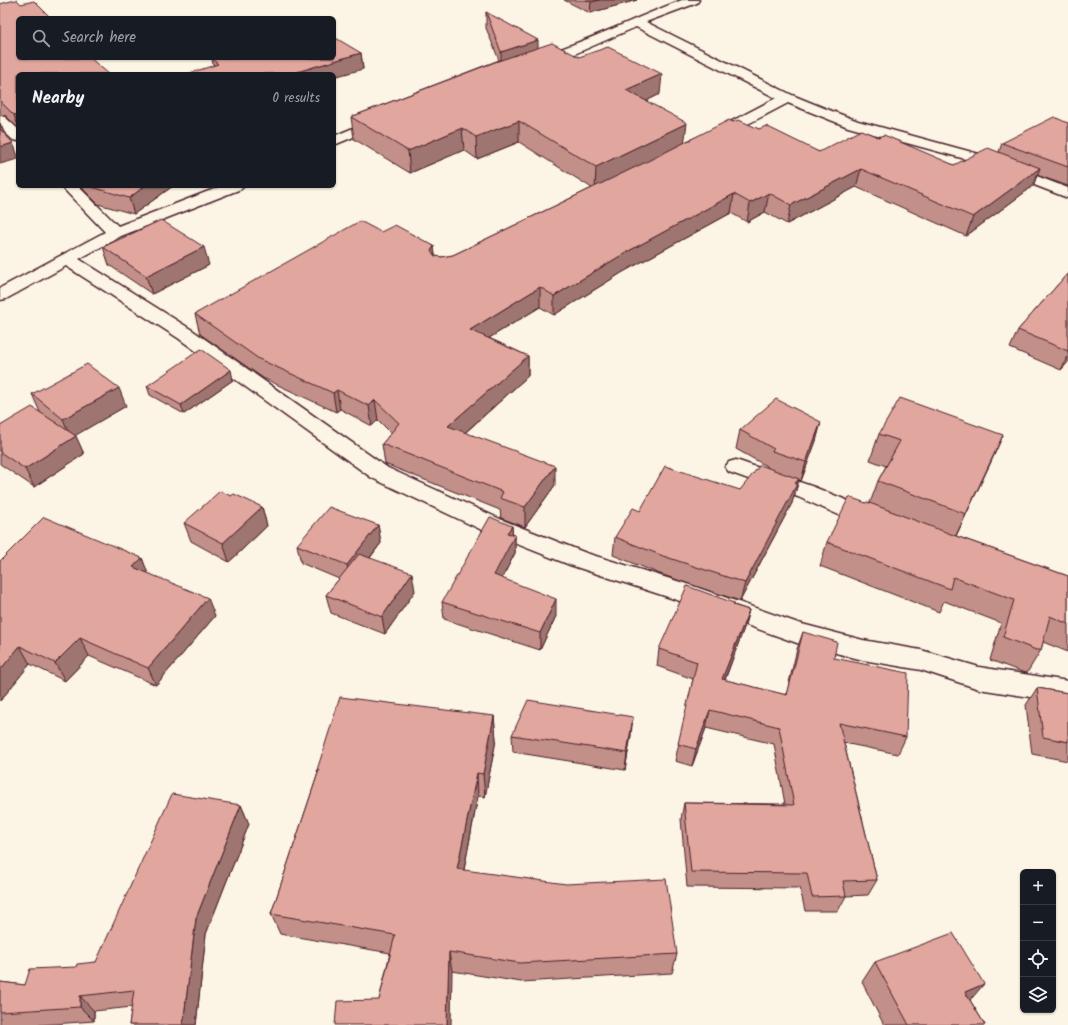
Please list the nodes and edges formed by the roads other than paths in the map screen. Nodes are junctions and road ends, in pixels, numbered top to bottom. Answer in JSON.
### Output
{"nodes":[{"id":1,"x":693,"y":0,"type":"edge"},
{"id":2,"x":636,"y":22,"type":"junction"},
{"id":3,"x":528,"y":65,"type":"edge"},
{"id":4,"x":787,"y":98,"type":"junction"},
{"id":5,"x":391,"y":117,"type":"edge"},
{"id":6,"x":0,"y":120,"type":"edge"},
{"id":7,"x":16,"y":135,"type":"edge"},
{"id":8,"x":336,"y":140,"type":"edge"},
{"id":9,"x":703,"y":142,"type":"edge"},
{"id":10,"x":71,"y":188,"type":"edge"},
{"id":11,"x":231,"y":188,"type":"edge"},
{"id":12,"x":1068,"y":193,"type":"edge"},
{"id":13,"x":115,"y":233,"type":"junction"},
{"id":14,"x":66,"y":259,"type":"junction"},
{"id":15,"x":0,"y":295,"type":"edge"},
{"id":16,"x":736,"y":467,"type":"dead end"},
{"id":17,"x":886,"y":526,"type":"edge"},
{"id":18,"x":1068,"y":692,"type":"edge"}],
"edges":[{"from":1,"to":2,"type":"street"},
{"from":2,"to":3,"type":"street"},
{"from":2,"to":4,"type":"street"},
{"from":4,"to":9,"type":"street"},
{"from":4,"to":12,"type":"street"},
{"from":5,"to":8,"type":"street"},
{"from":6,"to":7,"type":"street"},
{"from":10,"to":13,"type":"street"},
{"from":11,"to":13,"type":"street"},
{"from":13,"to":14,"type":"street"},
{"from":14,"to":15,"type":"street"},
{"from":14,"to":18,"type":"street"},
{"from":16,"to":17,"type":"street"}]}
